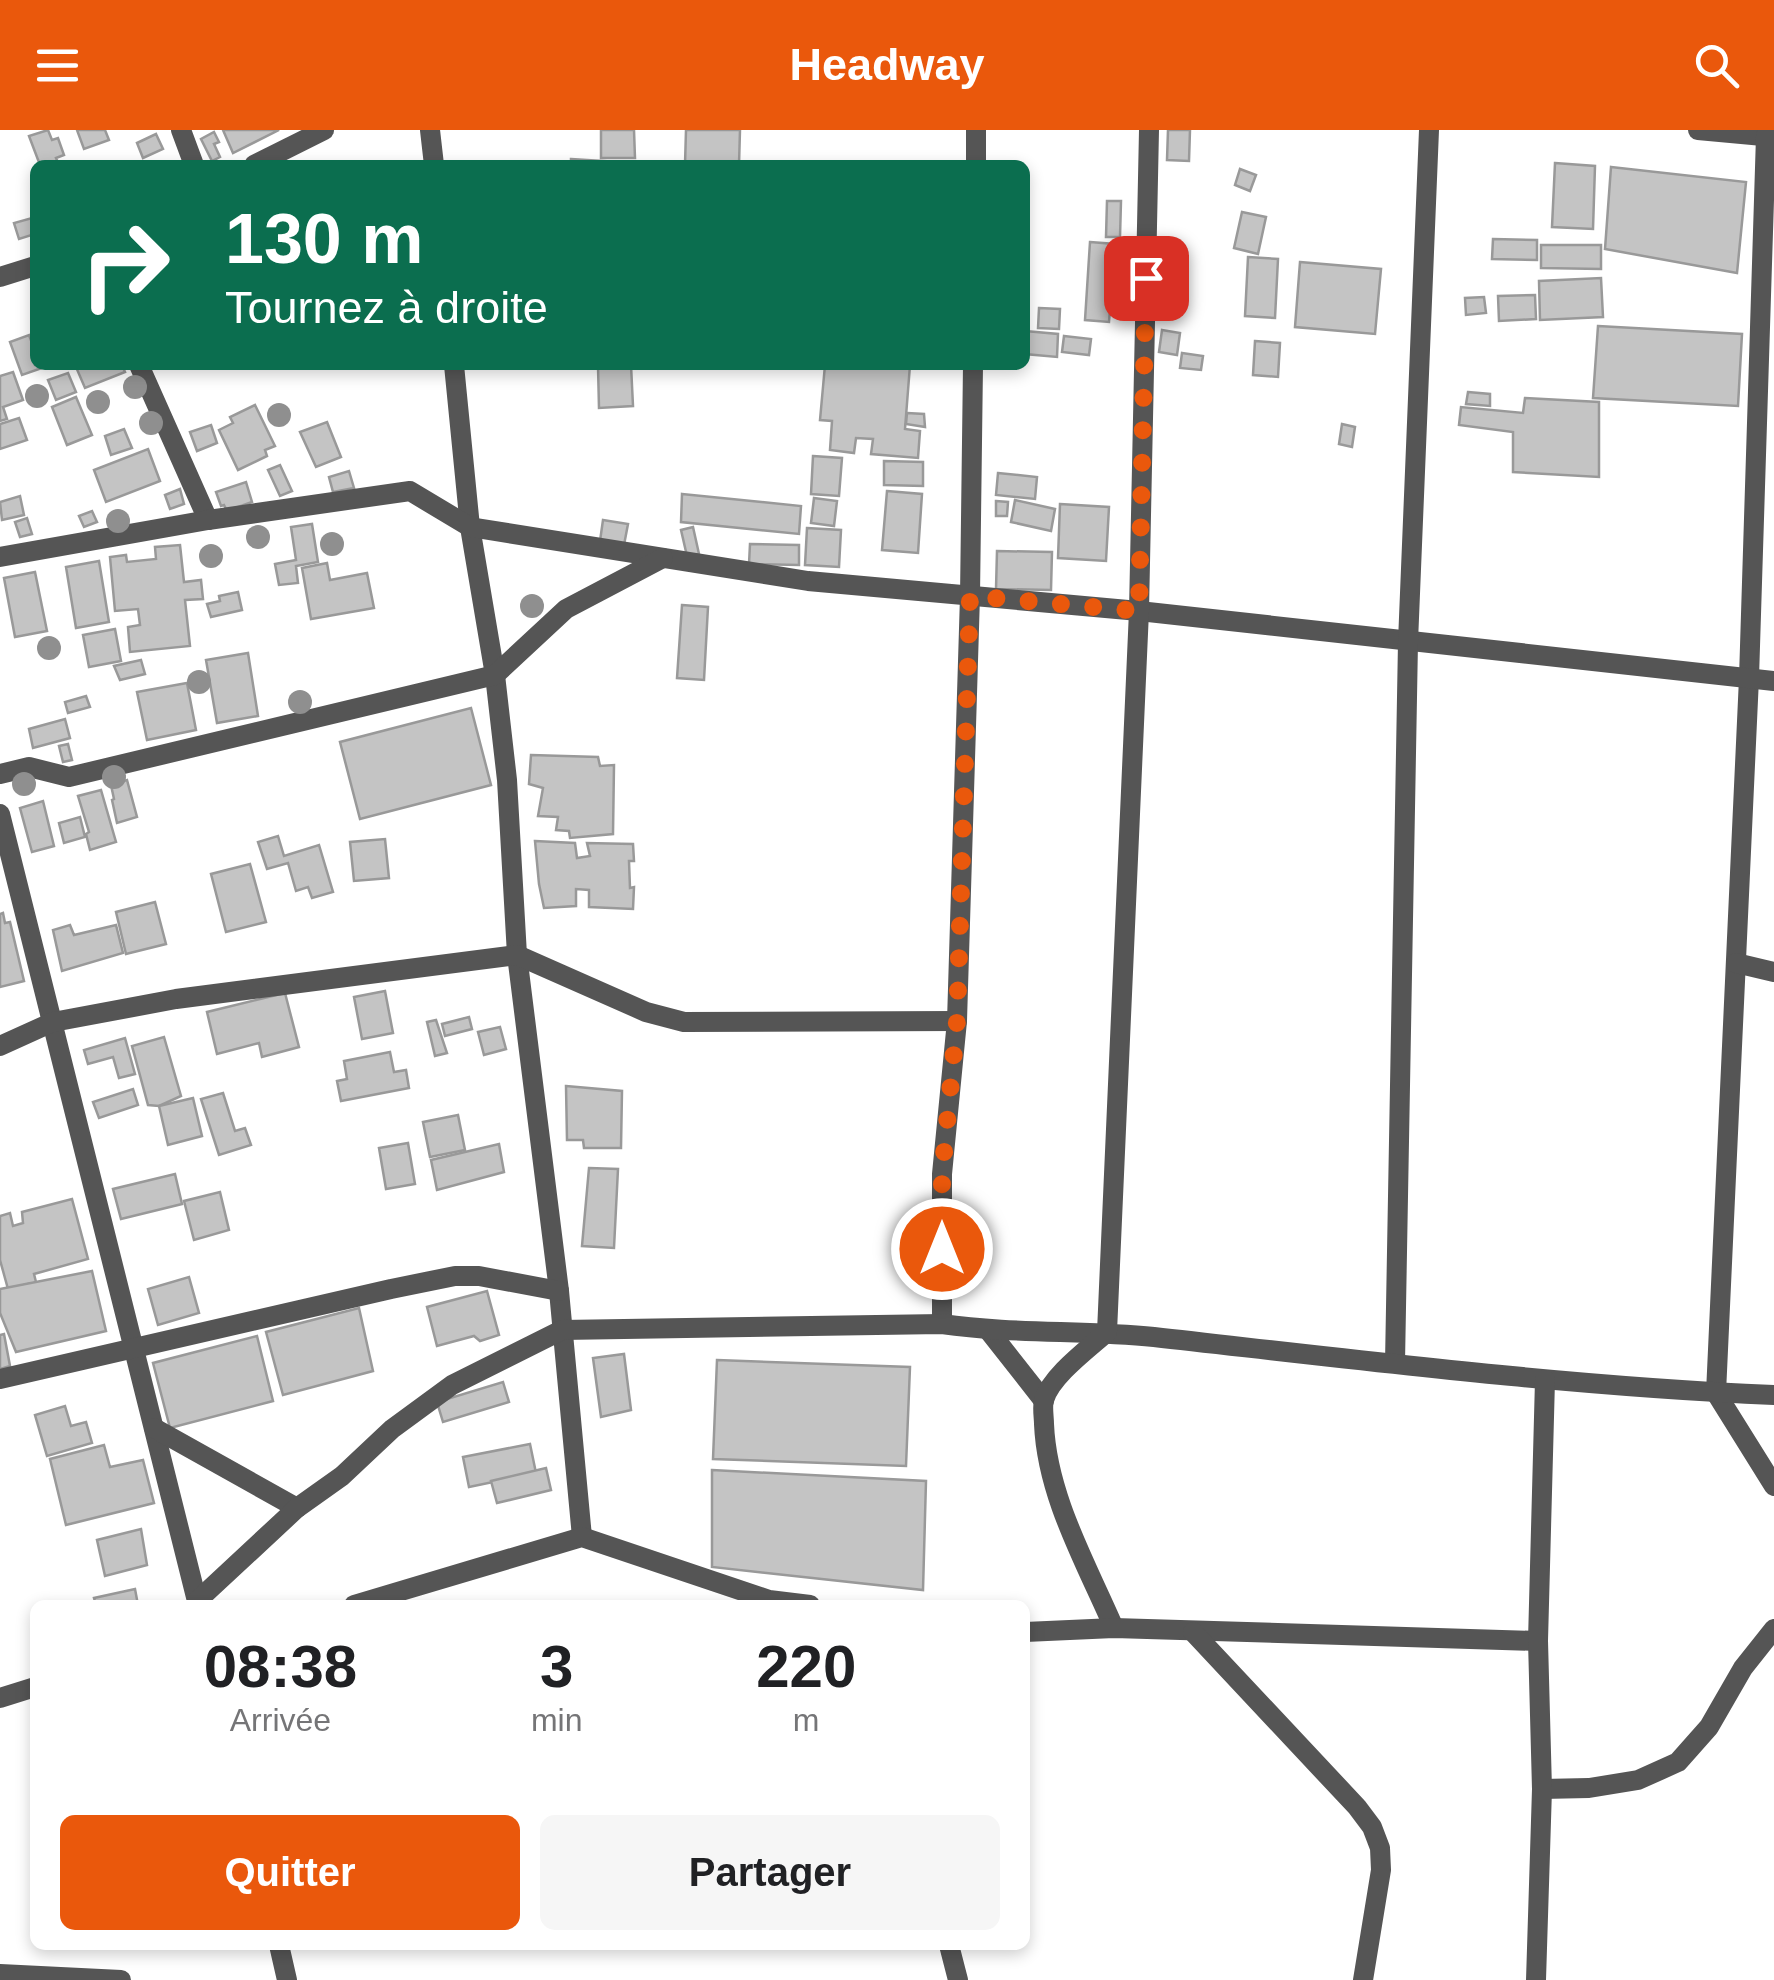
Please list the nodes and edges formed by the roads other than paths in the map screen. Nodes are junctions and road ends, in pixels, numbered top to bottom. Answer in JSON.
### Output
{"nodes":[{"id":1,"x":181,"y":130,"type":"edge"},
{"id":2,"x":324,"y":130,"type":"edge"},
{"id":3,"x":430,"y":130,"type":"edge"},
{"id":4,"x":976,"y":130,"type":"edge"},
{"id":5,"x":1148,"y":130,"type":"edge"},
{"id":6,"x":1430,"y":130,"type":"edge"},
{"id":7,"x":1698,"y":130,"type":"edge"},
{"id":8,"x":1770,"y":136,"type":"edge"},
{"id":9,"x":192,"y":160,"type":"edge"},
{"id":10,"x":264,"y":160,"type":"edge"},
{"id":11,"x":433,"y":160,"type":"edge"},
{"id":12,"x":976,"y":160,"type":"edge"},
{"id":13,"x":30,"y":268,"type":"edge"},
{"id":14,"x":0,"y":277,"type":"edge"},
{"id":15,"x":141,"y":370,"type":"edge"},
{"id":16,"x":454,"y":370,"type":"edge"},
{"id":17,"x":973,"y":370,"type":"edge"},
{"id":18,"x":208,"y":520,"type":"junction"},
{"id":19,"x":470,"y":527,"type":"junction"},
{"id":20,"x":0,"y":556,"type":"edge"},
{"id":21,"x":664,"y":558,"type":"junction"},
{"id":22,"x":970,"y":596,"type":"junction"},
{"id":23,"x":1139,"y":611,"type":"junction"},
{"id":24,"x":1408,"y":642,"type":"junction"},
{"id":25,"x":495,"y":675,"type":"junction"},
{"id":26,"x":1749,"y":678,"type":"junction"},
{"id":27,"x":1774,"y":681,"type":"edge"},
{"id":28,"x":0,"y":774,"type":"edge"},
{"id":29,"x":0,"y":814,"type":"edge"},
{"id":30,"x":517,"y":955,"type":"junction"},
{"id":31,"x":1736,"y":963,"type":"junction"},
{"id":32,"x":1774,"y":972,"type":"edge"},
{"id":33,"x":957,"y":1021,"type":"junction"},
{"id":34,"x":54,"y":1022,"type":"junction"},
{"id":35,"x":0,"y":1046,"type":"edge"},
{"id":36,"x":558,"y":1290,"type":"junction"},
{"id":37,"x":942,"y":1324,"type":"junction"},
{"id":38,"x":562,"y":1330,"type":"junction"},
{"id":39,"x":988,"y":1331,"type":"junction"},
{"id":40,"x":1107,"y":1332,"type":"junction"},
{"id":41,"x":135,"y":1349,"type":"junction"},
{"id":42,"x":1395,"y":1363,"type":"junction"},
{"id":43,"x":0,"y":1378,"type":"edge"},
{"id":44,"x":1544,"y":1380,"type":"junction"},
{"id":45,"x":1716,"y":1393,"type":"junction"},
{"id":46,"x":1774,"y":1396,"type":"edge"},
{"id":47,"x":1044,"y":1401,"type":"junction"},
{"id":48,"x":154,"y":1428,"type":"junction"},
{"id":49,"x":1774,"y":1486,"type":"edge"},
{"id":50,"x":297,"y":1508,"type":"junction"},
{"id":51,"x":582,"y":1537,"type":"junction"},
{"id":52,"x":196,"y":1600,"type":"edge"},
{"id":53,"x":200,"y":1600,"type":"edge"},
{"id":54,"x":371,"y":1600,"type":"edge"},
{"id":55,"x":766,"y":1600,"type":"edge"},
{"id":56,"x":1114,"y":1628,"type":"junction"},
{"id":57,"x":1774,"y":1629,"type":"edge"},
{"id":58,"x":1030,"y":1632,"type":"edge"},
{"id":59,"x":1193,"y":1632,"type":"junction"},
{"id":60,"x":1538,"y":1641,"type":"junction"},
{"id":61,"x":30,"y":1688,"type":"edge"},
{"id":62,"x":1,"y":1693,"type":"edge"},
{"id":63,"x":1542,"y":1790,"type":"junction"},
{"id":64,"x":280,"y":1950,"type":"edge"},
{"id":65,"x":951,"y":1950,"type":"edge"},
{"id":66,"x":0,"y":1974,"type":"edge"},
{"id":67,"x":121,"y":1980,"type":"edge"},
{"id":68,"x":287,"y":1980,"type":"edge"},
{"id":69,"x":958,"y":1980,"type":"edge"},
{"id":70,"x":1363,"y":1980,"type":"edge"},
{"id":71,"x":1536,"y":1980,"type":"edge"}],
"edges":[{"from":1,"to":9,"type":"street"},
{"from":2,"to":10,"type":"street"},
{"from":3,"to":11,"type":"street"},
{"from":4,"to":12,"type":"street"},
{"from":5,"to":23,"type":"street"},
{"from":6,"to":24,"type":"street"},
{"from":7,"to":8,"type":"street"},
{"from":8,"to":26,"type":"street"},
{"from":13,"to":14,"type":"street"},
{"from":15,"to":18,"type":"street"},
{"from":16,"to":19,"type":"street"},
{"from":17,"to":22,"type":"street"},
{"from":18,"to":19,"type":"street"},
{"from":18,"to":20,"type":"street"},
{"from":19,"to":21,"type":"street"},
{"from":19,"to":25,"type":"street"},
{"from":21,"to":22,"type":"street"},
{"from":21,"to":25,"type":"street"},
{"from":22,"to":23,"type":"street"},
{"from":22,"to":33,"type":"street"},
{"from":23,"to":24,"type":"street"},
{"from":23,"to":40,"type":"street"},
{"from":24,"to":26,"type":"street"},
{"from":24,"to":42,"type":"street"},
{"from":25,"to":28,"type":"street"},
{"from":25,"to":30,"type":"street"},
{"from":26,"to":27,"type":"street"},
{"from":26,"to":31,"type":"street"},
{"from":29,"to":34,"type":"street"},
{"from":30,"to":33,"type":"street"},
{"from":30,"to":34,"type":"street"},
{"from":30,"to":36,"type":"street"},
{"from":31,"to":32,"type":"street"},
{"from":31,"to":45,"type":"street"},
{"from":33,"to":37,"type":"street"},
{"from":34,"to":35,"type":"street"},
{"from":34,"to":41,"type":"street"},
{"from":36,"to":38,"type":"street"},
{"from":36,"to":41,"type":"street"},
{"from":37,"to":38,"type":"street"},
{"from":37,"to":39,"type":"street"},
{"from":38,"to":50,"type":"street"},
{"from":38,"to":51,"type":"street"},
{"from":39,"to":40,"type":"street"},
{"from":39,"to":47,"type":"street"},
{"from":40,"to":42,"type":"street"},
{"from":40,"to":47,"type":"street"},
{"from":41,"to":43,"type":"street"},
{"from":41,"to":48,"type":"street"},
{"from":42,"to":44,"type":"street"},
{"from":44,"to":45,"type":"street"},
{"from":44,"to":60,"type":"street"},
{"from":45,"to":46,"type":"street"},
{"from":45,"to":49,"type":"street"},
{"from":47,"to":56,"type":"street"},
{"from":48,"to":50,"type":"street"},
{"from":48,"to":52,"type":"street"},
{"from":50,"to":53,"type":"street"},
{"from":51,"to":54,"type":"street"},
{"from":51,"to":55,"type":"street"},
{"from":56,"to":58,"type":"street"},
{"from":56,"to":59,"type":"street"},
{"from":57,"to":63,"type":"street"},
{"from":59,"to":60,"type":"street"},
{"from":59,"to":70,"type":"street"},
{"from":60,"to":63,"type":"street"},
{"from":61,"to":62,"type":"street"},
{"from":63,"to":71,"type":"street"},
{"from":64,"to":68,"type":"street"},
{"from":65,"to":69,"type":"street"},
{"from":66,"to":67,"type":"street"}]}
